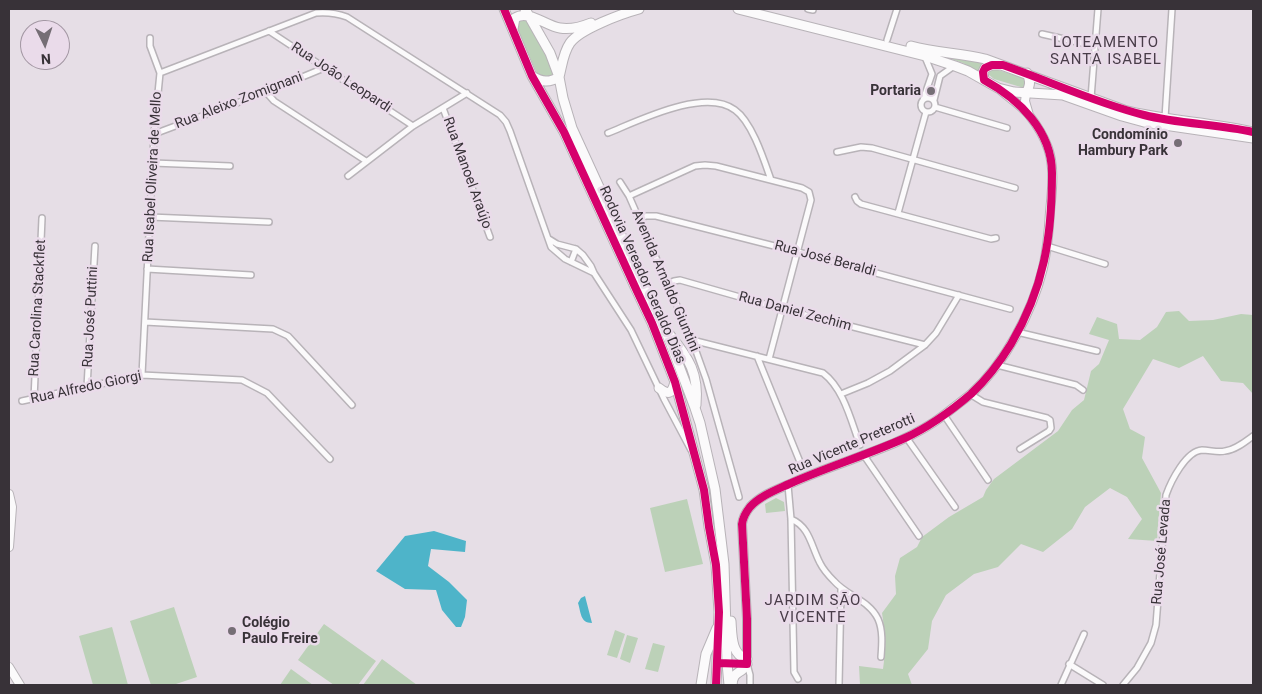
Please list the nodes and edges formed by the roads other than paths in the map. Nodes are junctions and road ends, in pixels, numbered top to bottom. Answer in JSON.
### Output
{"nodes":[{"id":1,"x":504,"y":9,"type":"edge"},
{"id":2,"x":622,"y":9,"type":"edge"},
{"id":3,"x":639,"y":9,"type":"edge"},
{"id":4,"x":738,"y":9,"type":"edge"},
{"id":5,"x":762,"y":9,"type":"edge"},
{"id":6,"x":897,"y":9,"type":"edge"},
{"id":7,"x":1098,"y":9,"type":"edge"},
{"id":8,"x":1172,"y":9,"type":"edge"},
{"id":9,"x":528,"y":11,"type":"edge"},
{"id":10,"x":269,"y":30,"type":"junction"},
{"id":11,"x":513,"y":32,"type":"junction"},
{"id":12,"x":1042,"y":34,"type":"dead end"},
{"id":13,"x":150,"y":38,"type":"dead end"},
{"id":14,"x":887,"y":40,"type":"junction"},
{"id":15,"x":1095,"y":46,"type":"junction"},
{"id":16,"x":925,"y":56,"type":"junction"},
{"id":17,"x":1003,"y":65,"type":"junction"},
{"id":18,"x":955,"y":66,"type":"junction"},
{"id":19,"x":324,"y":68,"type":"junction"},
{"id":20,"x":160,"y":73,"type":"junction"},
{"id":21,"x":1027,"y":73,"type":"junction"},
{"id":22,"x":932,"y":74,"type":"junction"},
{"id":23,"x":532,"y":76,"type":"junction"},
{"id":24,"x":559,"y":76,"type":"junction"},
{"id":25,"x":940,"y":76,"type":"junction"},
{"id":26,"x":984,"y":80,"type":"junction"},
{"id":27,"x":998,"y":88,"type":"junction"},
{"id":28,"x":266,"y":92,"type":"junction"},
{"id":29,"x":466,"y":93,"type":"junction"},
{"id":30,"x":1026,"y":94,"type":"junction"},
{"id":31,"x":1091,"y":98,"type":"junction"},
{"id":32,"x":923,"y":100,"type":"junction"},
{"id":33,"x":934,"y":100,"type":"junction"},
{"id":34,"x":443,"y":108,"type":"junction"},
{"id":35,"x":935,"y":108,"type":"junction"},
{"id":36,"x":926,"y":112,"type":"junction"},
{"id":37,"x":1029,"y":114,"type":"junction"},
{"id":38,"x":1165,"y":119,"type":"junction"},
{"id":39,"x":413,"y":126,"type":"junction"},
{"id":40,"x":1007,"y":128,"type":"dead end"},
{"id":41,"x":1253,"y":132,"type":"edge"},
{"id":42,"x":608,"y":133,"type":"dead end"},
{"id":43,"x":154,"y":134,"type":"junction"},
{"id":44,"x":1253,"y":138,"type":"edge"},
{"id":45,"x":837,"y":152,"type":"dead end"},
{"id":46,"x":912,"y":160,"type":"junction"},
{"id":47,"x":366,"y":161,"type":"junction"},
{"id":48,"x":153,"y":163,"type":"junction"},
{"id":49,"x":230,"y":166,"type":"dead end"},
{"id":50,"x":348,"y":176,"type":"dead end"},
{"id":51,"x":771,"y":180,"type":"junction"},
{"id":52,"x":620,"y":182,"type":"dead end"},
{"id":53,"x":1016,"y":188,"type":"dead end"},
{"id":54,"x":629,"y":196,"type":"junction"},
{"id":55,"x":855,"y":197,"type":"dead end"},
{"id":56,"x":898,"y":213,"type":"junction"},
{"id":57,"x":150,"y":217,"type":"junction"},
{"id":58,"x":42,"y":218,"type":"dead end"},
{"id":59,"x":639,"y":219,"type":"junction"},
{"id":60,"x":269,"y":222,"type":"dead end"},
{"id":61,"x":490,"y":238,"type":"dead end"},
{"id":62,"x":996,"y":238,"type":"dead end"},
{"id":63,"x":549,"y":239,"type":"junction"},
{"id":64,"x":95,"y":246,"type":"dead end"},
{"id":65,"x":1046,"y":246,"type":"junction"},
{"id":66,"x":576,"y":249,"type":"junction"},
{"id":67,"x":798,"y":252,"type":"junction"},
{"id":68,"x":571,"y":262,"type":"junction"},
{"id":69,"x":1105,"y":264,"type":"dead end"},
{"id":70,"x":147,"y":269,"type":"junction"},
{"id":71,"x":594,"y":273,"type":"junction"},
{"id":72,"x":251,"y":274,"type":"dead end"},
{"id":73,"x":667,"y":284,"type":"junction"},
{"id":74,"x":959,"y":295,"type":"junction"},
{"id":75,"x":1010,"y":308,"type":"dead end"},
{"id":76,"x":782,"y":309,"type":"junction"},
{"id":77,"x":145,"y":322,"type":"junction"},
{"id":78,"x":663,"y":327,"type":"junction"},
{"id":79,"x":1018,"y":332,"type":"junction"},
{"id":80,"x":692,"y":340,"type":"junction"},
{"id":81,"x":925,"y":345,"type":"junction"},
{"id":82,"x":1097,"y":350,"type":"dead end"},
{"id":83,"x":757,"y":356,"type":"junction"},
{"id":84,"x":769,"y":359,"type":"junction"},
{"id":85,"x":997,"y":365,"type":"junction"},
{"id":86,"x":697,"y":369,"type":"junction"},
{"id":87,"x":142,"y":375,"type":"junction"},
{"id":88,"x":706,"y":379,"type":"junction"},
{"id":89,"x":675,"y":382,"type":"junction"},
{"id":90,"x":696,"y":383,"type":"junction"},
{"id":91,"x":87,"y":387,"type":"junction"},
{"id":92,"x":659,"y":388,"type":"junction"},
{"id":93,"x":1083,"y":390,"type":"dead end"},
{"id":94,"x":841,"y":394,"type":"junction"},
{"id":95,"x":970,"y":394,"type":"junction"},
{"id":96,"x":680,"y":398,"type":"junction"},
{"id":97,"x":34,"y":399,"type":"junction"},
{"id":98,"x":664,"y":399,"type":"junction"},
{"id":99,"x":22,"y":401,"type":"dead end"},
{"id":100,"x":352,"y":405,"type":"dead end"},
{"id":101,"x":696,"y":411,"type":"junction"},
{"id":102,"x":684,"y":414,"type":"junction"},
{"id":103,"x":944,"y":415,"type":"junction"},
{"id":104,"x":689,"y":435,"type":"junction"},
{"id":105,"x":1253,"y":436,"type":"edge"},
{"id":106,"x":906,"y":437,"type":"junction"},
{"id":107,"x":705,"y":444,"type":"junction"},
{"id":108,"x":860,"y":445,"type":"dead end"},
{"id":109,"x":1020,"y":449,"type":"dead end"},
{"id":110,"x":863,"y":454,"type":"junction"},
{"id":111,"x":330,"y":459,"type":"dead end"},
{"id":112,"x":696,"y":459,"type":"junction"},
{"id":113,"x":802,"y":467,"type":"dead end"},
{"id":114,"x":988,"y":480,"type":"dead end"},
{"id":115,"x":788,"y":484,"type":"junction"},
{"id":116,"x":9,"y":494,"type":"edge"},
{"id":117,"x":739,"y":497,"type":"dead end"},
{"id":118,"x":955,"y":507,"type":"dead end"},
{"id":119,"x":790,"y":519,"type":"junction"},
{"id":120,"x":919,"y":536,"type":"dead end"},
{"id":121,"x":9,"y":547,"type":"edge"},
{"id":122,"x":841,"y":589,"type":"junction"},
{"id":123,"x":725,"y":612,"type":"junction"},
{"id":124,"x":719,"y":623,"type":"junction"},
{"id":125,"x":1084,"y":634,"type":"dead end"},
{"id":126,"x":882,"y":657,"type":"dead end"},
{"id":127,"x":747,"y":662,"type":"junction"},
{"id":128,"x":1069,"y":664,"type":"junction"},
{"id":129,"x":9,"y":667,"type":"edge"},
{"id":130,"x":798,"y":679,"type":"dead end"},
{"id":131,"x":20,"y":685,"type":"edge"},
{"id":132,"x":701,"y":685,"type":"edge"},
{"id":133,"x":716,"y":685,"type":"edge"},
{"id":134,"x":731,"y":685,"type":"edge"},
{"id":135,"x":750,"y":685,"type":"edge"},
{"id":136,"x":839,"y":685,"type":"edge"},
{"id":137,"x":1061,"y":685,"type":"edge"},
{"id":138,"x":1103,"y":685,"type":"edge"},
{"id":139,"x":1123,"y":685,"type":"edge"}],
"edges":[{"from":1,"to":11,"type":"main road","name":"Rodovia Vereador Geraldo Dias"},
{"from":2,"to":9,"type":"main road"},
{"from":3,"to":24,"type":"main road"},
{"from":4,"to":16,"type":"main road"},
{"from":5,"to":14,"type":"main road"},
{"from":6,"to":14,"type":"street"},
{"from":7,"to":15,"type":"street"},
{"from":8,"to":38,"type":"street"},
{"from":9,"to":11,"type":"main road"},
{"from":9,"to":24,"type":"main road","name":"Rodovia Vereador Geraldo Dias"},
{"from":10,"to":19,"type":"street","name":"Rua João Leopardi"},
{"from":10,"to":20,"type":"street","name":"Rua Isabel Oliveira de Mello"},
{"from":10,"to":29,"type":"street","name":"Rua Isabel Oliveira de Mello"},
{"from":11,"to":23,"type":"main road","name":"Rodovia Vereador Geraldo Dias"},
{"from":12,"to":15,"type":"street"},
{"from":13,"to":20,"type":"street"},
{"from":14,"to":17,"type":"main road"},
{"from":15,"to":31,"type":"street"},
{"from":16,"to":18,"type":"main road"},
{"from":16,"to":22,"type":"street"},
{"from":17,"to":21,"type":"main road"},
{"from":17,"to":26,"type":"main road"},
{"from":18,"to":25,"type":"street"},
{"from":18,"to":26,"type":"main road"},
{"from":19,"to":28,"type":"street","name":"Rua Aleixo Zomignani"},
{"from":19,"to":39,"type":"street","name":"Rua João Leopardi"},
{"from":20,"to":43,"type":"street","name":"Rua Isabel Oliveira de Mello"},
{"from":21,"to":30,"type":"main road"},
{"from":21,"to":31,"type":"main road"},
{"from":22,"to":25,"type":"street"},
{"from":22,"to":32,"type":"street"},
{"from":23,"to":24,"type":"main road"},
{"from":23,"to":89,"type":"main road","name":"Rodovia Vereador Geraldo Dias"},
{"from":24,"to":78,"type":"main road","name":"Rodovia Vereador Geraldo Dias"},
{"from":25,"to":33,"type":"street"},
{"from":26,"to":27,"type":"main road"},
{"from":27,"to":30,"type":"main road"},
{"from":27,"to":37,"type":"street","name":"Rua Vicente Preterotti"},
{"from":28,"to":43,"type":"street","name":"Rua Aleixo Zomignani"},
{"from":28,"to":47,"type":"street"},
{"from":29,"to":34,"type":"street"},
{"from":29,"to":63,"type":"street","name":"Rua Isabel Oliveira de Mello"},
{"from":30,"to":37,"type":"street","name":"Rua Vicente Preterotti"},
{"from":30,"to":44,"type":"main road"},
{"from":31,"to":38,"type":"main road"},
{"from":32,"to":33,"type":"street"},
{"from":32,"to":36,"type":"street"},
{"from":33,"to":35,"type":"street"},
{"from":34,"to":39,"type":"street"},
{"from":34,"to":61,"type":"street","name":"Rua Manoel Araújo"},
{"from":35,"to":36,"type":"street"},
{"from":35,"to":40,"type":"street"},
{"from":36,"to":46,"type":"street"},
{"from":37,"to":65,"type":"street","name":"Rua Vicente Preterotti"},
{"from":38,"to":41,"type":"main road"},
{"from":39,"to":47,"type":"street"},
{"from":42,"to":51,"type":"street"},
{"from":43,"to":48,"type":"street","name":"Rua Isabel Oliveira de Mello"},
{"from":45,"to":46,"type":"street"},
{"from":46,"to":53,"type":"street"},
{"from":46,"to":56,"type":"street"},
{"from":47,"to":50,"type":"street"},
{"from":48,"to":49,"type":"street"},
{"from":48,"to":57,"type":"street","name":"Rua Isabel Oliveira de Mello"},
{"from":51,"to":54,"type":"street"},
{"from":51,"to":67,"type":"street"},
{"from":52,"to":54,"type":"street","name":"Avenida Arnaldo Giuntini"},
{"from":54,"to":59,"type":"street","name":"Avenida Arnaldo Giuntini"},
{"from":55,"to":56,"type":"street"},
{"from":56,"to":62,"type":"street"},
{"from":57,"to":60,"type":"street"},
{"from":57,"to":70,"type":"street","name":"Rua Isabel Oliveira de Mello"},
{"from":58,"to":97,"type":"street","name":"Rua Carolina Stackflet"},
{"from":59,"to":67,"type":"street","name":"Rua José Beraldi"},
{"from":59,"to":73,"type":"street","name":"Avenida Arnaldo Giuntini"},
{"from":63,"to":66,"type":"street"},
{"from":63,"to":68,"type":"street","name":"Rua Isabel Oliveira de Mello"},
{"from":64,"to":91,"type":"street","name":"Rua José Puttini"},
{"from":65,"to":69,"type":"street"},
{"from":65,"to":79,"type":"street","name":"Rua Vicente Preterotti"},
{"from":66,"to":68,"type":"street"},
{"from":66,"to":71,"type":"street"},
{"from":67,"to":74,"type":"street","name":"Rua José Beraldi"},
{"from":67,"to":76,"type":"street"},
{"from":68,"to":71,"type":"street","name":"Rua Isabel Oliveira de Mello"},
{"from":70,"to":72,"type":"street"},
{"from":70,"to":77,"type":"street","name":"Rua Isabel Oliveira de Mello"},
{"from":71,"to":92,"type":"street"},
{"from":73,"to":76,"type":"street","name":"Rua Daniel Zechim"},
{"from":73,"to":80,"type":"street","name":"Avenida Arnaldo Giuntini"},
{"from":74,"to":75,"type":"street","name":"Rua José Beraldi"},
{"from":74,"to":81,"type":"street"},
{"from":76,"to":81,"type":"street","name":"Rua Daniel Zechim"},
{"from":76,"to":84,"type":"street"},
{"from":77,"to":87,"type":"street","name":"Rua Isabel Oliveira de Mello"},
{"from":77,"to":100,"type":"street"},
{"from":78,"to":86,"type":"main road"},
{"from":78,"to":101,"type":"main road","name":"Rodovia Vereador Geraldo Dias"},
{"from":79,"to":82,"type":"street"},
{"from":79,"to":85,"type":"street","name":"Rua Vicente Preterotti"},
{"from":80,"to":83,"type":"street"},
{"from":80,"to":86,"type":"street","name":"Avenida Arnaldo Giuntini"},
{"from":81,"to":94,"type":"street"},
{"from":83,"to":84,"type":"street"},
{"from":83,"to":113,"type":"street"},
{"from":84,"to":94,"type":"street"},
{"from":85,"to":93,"type":"street"},
{"from":85,"to":95,"type":"street","name":"Rua Vicente Preterotti"},
{"from":86,"to":88,"type":"street","name":"Avenida Arnaldo Giuntini"},
{"from":86,"to":90,"type":"main road"},
{"from":87,"to":91,"type":"street","name":"Rua Alfredo Giorgi"},
{"from":87,"to":111,"type":"street","name":"Rua Alfredo Giorgi"},
{"from":88,"to":90,"type":"street"},
{"from":88,"to":117,"type":"street","name":"Avenida Arnaldo Giuntini"},
{"from":89,"to":92,"type":"main road"},
{"from":89,"to":96,"type":"main road","name":"Rodovia Vereador Geraldo Dias"},
{"from":90,"to":101,"type":"main road"},
{"from":91,"to":97,"type":"street","name":"Rua Alfredo Giorgi"},
{"from":92,"to":98,"type":"street"},
{"from":94,"to":108,"type":"street"},
{"from":95,"to":103,"type":"street","name":"Rua Vicente Preterotti"},
{"from":95,"to":109,"type":"street"},
{"from":96,"to":98,"type":"main road"},
{"from":96,"to":102,"type":"main road","name":"Rodovia Vereador Geraldo Dias"},
{"from":97,"to":99,"type":"street","name":"Rua Alfredo Giorgi"},
{"from":98,"to":112,"type":"street"},
{"from":101,"to":102,"type":"main road"},
{"from":101,"to":107,"type":"main road","name":"Rodovia Vereador Geraldo Dias"},
{"from":102,"to":104,"type":"main road","name":"Rodovia Vereador Geraldo Dias"},
{"from":103,"to":106,"type":"street","name":"Rua Vicente Preterotti"},
{"from":103,"to":114,"type":"street"},
{"from":104,"to":107,"type":"main road"},
{"from":104,"to":112,"type":"main road","name":"Rodovia Vereador Geraldo Dias"},
{"from":105,"to":139,"type":"street","name":"Rua José Levada"},
{"from":106,"to":110,"type":"street","name":"Rua Vicente Preterotti"},
{"from":106,"to":118,"type":"street"},
{"from":107,"to":123,"type":"main road","name":"Rodovia Vereador Geraldo Dias"},
{"from":110,"to":115,"type":"street","name":"Rua Vicente Preterotti"},
{"from":110,"to":120,"type":"street"},
{"from":112,"to":124,"type":"main road","name":"Rodovia Vereador Geraldo Dias"},
{"from":115,"to":119,"type":"street"},
{"from":115,"to":127,"type":"street","name":"Rua Vicente Preterotti"},
{"from":116,"to":121,"type":"street"},
{"from":119,"to":122,"type":"street"},
{"from":119,"to":130,"type":"street"},
{"from":122,"to":126,"type":"street"},
{"from":122,"to":136,"type":"street"},
{"from":123,"to":127,"type":"main road"},
{"from":123,"to":134,"type":"main road","name":"Rodovia Vereador Geraldo Dias"},
{"from":124,"to":132,"type":"main road"},
{"from":124,"to":133,"type":"main road","name":"Rodovia Vereador Geraldo Dias"},
{"from":125,"to":128,"type":"street"},
{"from":127,"to":134,"type":"main road"},
{"from":127,"to":135,"type":"street"},
{"from":128,"to":137,"type":"street"},
{"from":128,"to":138,"type":"street"},
{"from":129,"to":131,"type":"street"}]}
